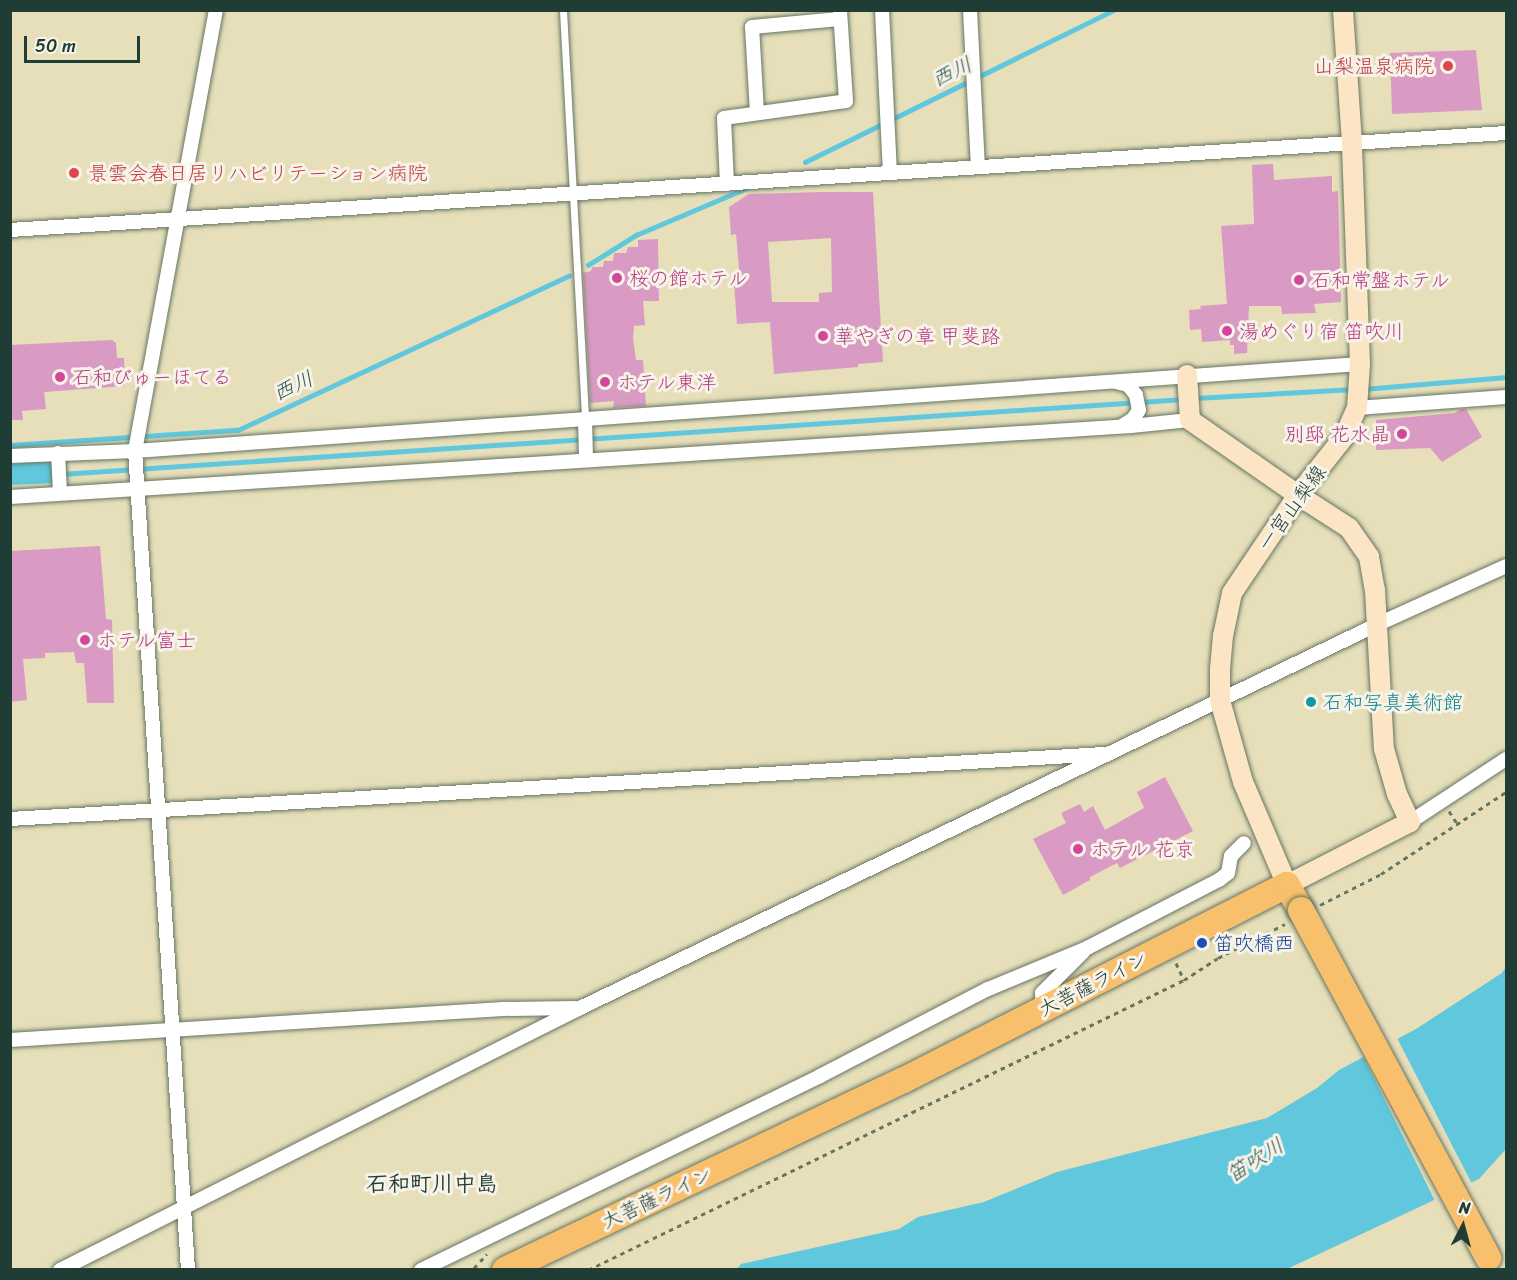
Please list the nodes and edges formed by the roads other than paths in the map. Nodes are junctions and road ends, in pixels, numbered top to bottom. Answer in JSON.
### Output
{"nodes":[{"id":1,"x":216,"y":10,"type":"edge"},
{"id":2,"x":563,"y":10,"type":"edge"},
{"id":3,"x":882,"y":10,"type":"edge"},
{"id":4,"x":970,"y":10,"type":"edge"},
{"id":5,"x":1343,"y":10,"type":"edge"},
{"id":6,"x":840,"y":15,"type":"edge"},
{"id":7,"x":757,"y":113,"type":"junction"},
{"id":8,"x":1506,"y":133,"type":"edge"},
{"id":9,"x":1352,"y":143,"type":"junction"},
{"id":10,"x":978,"y":167,"type":"junction"},
{"id":11,"x":890,"y":173,"type":"junction"},
{"id":12,"x":727,"y":184,"type":"junction"},
{"id":13,"x":572,"y":194,"type":"junction"},
{"id":14,"x":176,"y":220,"type":"junction"},
{"id":15,"x":10,"y":230,"type":"edge"},
{"id":16,"x":1111,"y":381,"type":"junction"},
{"id":17,"x":1359,"y":385,"type":"junction"},
{"id":18,"x":1188,"y":397,"type":"junction"},
{"id":19,"x":1506,"y":397,"type":"edge"},
{"id":20,"x":585,"y":418,"type":"junction"},
{"id":21,"x":1120,"y":427,"type":"junction"},
{"id":22,"x":136,"y":450,"type":"junction"},
{"id":23,"x":10,"y":456,"type":"edge"},
{"id":24,"x":58,"y":457,"type":"junction"},
{"id":25,"x":586,"y":460,"type":"junction"},
{"id":26,"x":137,"y":483,"type":"junction"},
{"id":27,"x":60,"y":488,"type":"junction"},
{"id":28,"x":1298,"y":495,"type":"junction"},
{"id":29,"x":10,"y":496,"type":"edge"},
{"id":30,"x":1506,"y":566,"type":"edge"},
{"id":31,"x":1376,"y":625,"type":"junction"},
{"id":32,"x":1220,"y":700,"type":"junction"},
{"id":33,"x":1112,"y":754,"type":"junction"},
{"id":34,"x":1506,"y":759,"type":"edge"},
{"id":35,"x":158,"y":812,"type":"junction"},
{"id":36,"x":10,"y":819,"type":"edge"},
{"id":37,"x":1410,"y":822,"type":"junction"},
{"id":38,"x":1244,"y":843,"type":"dead end"},
{"id":39,"x":1287,"y":885,"type":"junction"},
{"id":40,"x":1087,"y":948,"type":"junction"},
{"id":41,"x":580,"y":1008,"type":"junction"},
{"id":42,"x":1043,"y":1010,"type":"junction"},
{"id":43,"x":172,"y":1029,"type":"junction"},
{"id":44,"x":10,"y":1040,"type":"edge"},
{"id":45,"x":183,"y":1206,"type":"junction"},
{"id":46,"x":1491,"y":1264,"type":"edge"},
{"id":47,"x":60,"y":1269,"type":"edge"},
{"id":48,"x":188,"y":1269,"type":"edge"},
{"id":49,"x":421,"y":1269,"type":"edge"},
{"id":50,"x":505,"y":1269,"type":"edge"}],
"edges":[{"from":1,"to":14,"type":"street"},
{"from":2,"to":13,"type":"lane"},
{"from":3,"to":11,"type":"street"},
{"from":4,"to":10,"type":"street"},
{"from":5,"to":9,"type":"main road","name":"一宮山梨線"},
{"from":6,"to":7,"type":"street"},
{"from":6,"to":7,"type":"street"},
{"from":7,"to":12,"type":"street"},
{"from":8,"to":9,"type":"street"},
{"from":9,"to":10,"type":"street"},
{"from":9,"to":17,"type":"main road","name":"一宮山梨線"},
{"from":10,"to":11,"type":"street"},
{"from":11,"to":12,"type":"street"},
{"from":12,"to":13,"type":"street"},
{"from":13,"to":14,"type":"street"},
{"from":13,"to":20,"type":"lane"},
{"from":14,"to":15,"type":"street"},
{"from":14,"to":22,"type":"street"},
{"from":16,"to":18,"type":"street"},
{"from":16,"to":20,"type":"street"},
{"from":16,"to":21,"type":"street"},
{"from":17,"to":18,"type":"street"},
{"from":17,"to":19,"type":"street"},
{"from":17,"to":28,"type":"main road","name":"一宮山梨線"},
{"from":18,"to":21,"type":"street"},
{"from":18,"to":28,"type":"main road"},
{"from":20,"to":22,"type":"street"},
{"from":20,"to":25,"type":"street"},
{"from":21,"to":25,"type":"street"},
{"from":22,"to":24,"type":"street"},
{"from":22,"to":26,"type":"street"},
{"from":23,"to":24,"type":"street"},
{"from":24,"to":27,"type":"street"},
{"from":25,"to":26,"type":"street"},
{"from":26,"to":27,"type":"street"},
{"from":26,"to":35,"type":"street"},
{"from":27,"to":29,"type":"street"},
{"from":28,"to":31,"type":"main road"},
{"from":28,"to":32,"type":"main road","name":"一宮山梨線"},
{"from":30,"to":31,"type":"street"},
{"from":31,"to":32,"type":"street"},
{"from":31,"to":37,"type":"main road"},
{"from":32,"to":33,"type":"street"},
{"from":32,"to":39,"type":"main road","name":"一宮山梨線"},
{"from":33,"to":35,"type":"street"},
{"from":33,"to":41,"type":"street"},
{"from":34,"to":37,"type":"street"},
{"from":35,"to":36,"type":"street"},
{"from":35,"to":43,"type":"street"},
{"from":37,"to":39,"type":"main road"},
{"from":38,"to":40,"type":"street"},
{"from":39,"to":42,"type":"highway","name":"大菩薩ライン"},
{"from":39,"to":46,"type":"highway","bridge":true},
{"from":40,"to":42,"type":"street"},
{"from":40,"to":49,"type":"street"},
{"from":41,"to":43,"type":"street"},
{"from":41,"to":45,"type":"street"},
{"from":42,"to":50,"type":"highway","name":"大菩薩ライン"},
{"from":43,"to":44,"type":"street"},
{"from":43,"to":45,"type":"street"},
{"from":45,"to":47,"type":"street"},
{"from":45,"to":48,"type":"street"}]}
